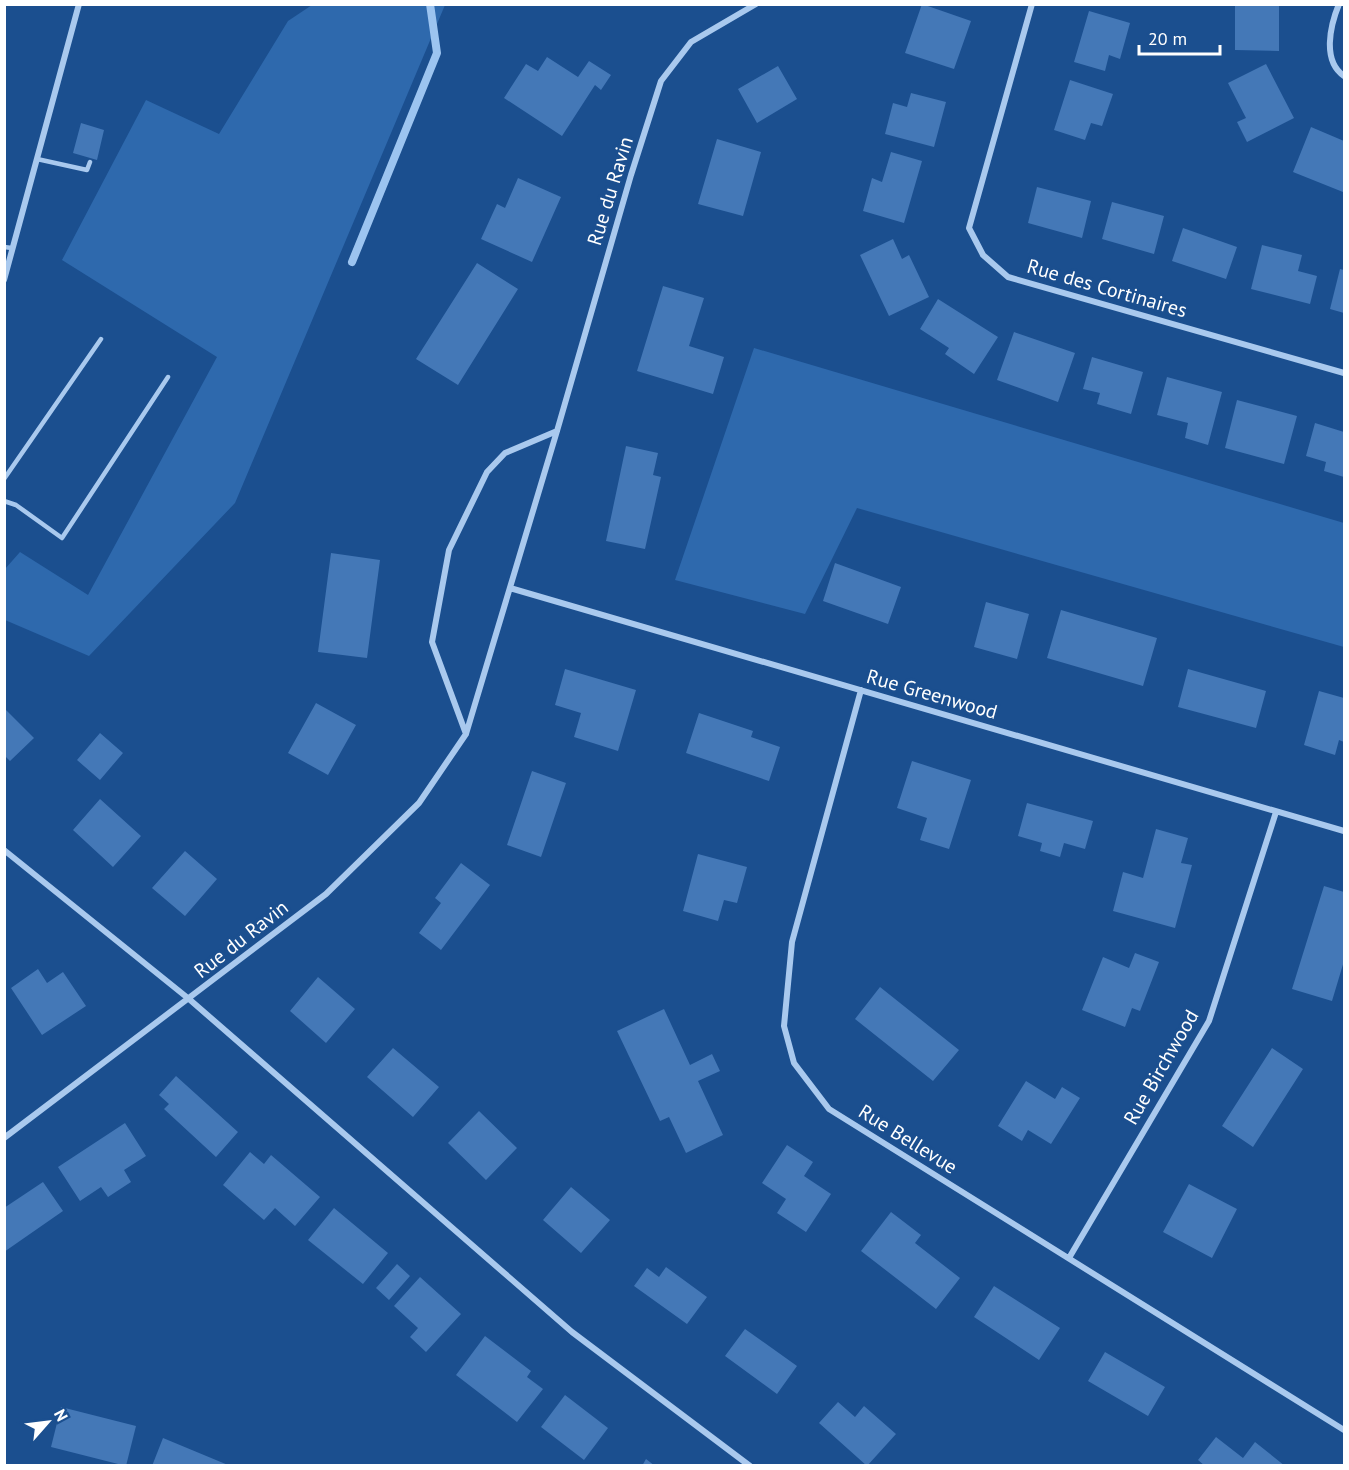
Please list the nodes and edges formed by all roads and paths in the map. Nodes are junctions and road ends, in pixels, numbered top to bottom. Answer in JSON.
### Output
{"nodes":[{"id":1,"x":79,"y":4,"type":"edge"},
{"id":2,"x":756,"y":4,"type":"edge"},
{"id":3,"x":1032,"y":4,"type":"edge"},
{"id":4,"x":1339,"y":4,"type":"edge"},
{"id":5,"x":1344,"y":76,"type":"edge"},
{"id":6,"x":38,"y":159,"type":"junction"},
{"id":7,"x":90,"y":162,"type":"dead end"},
{"id":8,"x":4,"y":247,"type":"edge"},
{"id":9,"x":12,"y":248,"type":"junction"},
{"id":10,"x":4,"y":280,"type":"edge"},
{"id":11,"x":101,"y":339,"type":"dead end"},
{"id":12,"x":1344,"y":373,"type":"edge"},
{"id":13,"x":168,"y":377,"type":"dead end"},
{"id":14,"x":557,"y":431,"type":"junction"},
{"id":15,"x":4,"y":479,"type":"edge"},
{"id":16,"x":4,"y":501,"type":"edge"},
{"id":17,"x":510,"y":588,"type":"junction"},
{"id":18,"x":861,"y":690,"type":"junction"},
{"id":19,"x":466,"y":734,"type":"junction"},
{"id":20,"x":1276,"y":812,"type":"junction"},
{"id":21,"x":1344,"y":831,"type":"edge"},
{"id":22,"x":4,"y":850,"type":"edge"},
{"id":23,"x":189,"y":999,"type":"junction"},
{"id":24,"x":4,"y":1138,"type":"edge"},
{"id":25,"x":1069,"y":1258,"type":"junction"},
{"id":26,"x":1344,"y":1430,"type":"edge"},
{"id":27,"x":750,"y":1466,"type":"edge"}],
"edges":[{"from":1,"to":6,"type":"street"},
{"from":2,"to":14,"type":"street","name":"Rue du Ravin"},
{"from":3,"to":12,"type":"street","name":"Rue des Cortinaires"},
{"from":4,"to":5,"type":"street"},
{"from":6,"to":7,"type":"lane"},
{"from":6,"to":9,"type":"street"},
{"from":8,"to":9,"type":"lane"},
{"from":9,"to":10,"type":"street"},
{"from":11,"to":15,"type":"lane"},
{"from":13,"to":16,"type":"lane"},
{"from":14,"to":17,"type":"street","name":"Rue du Ravin"},
{"from":14,"to":19,"type":"street"},
{"from":17,"to":18,"type":"street","name":"Rue Greenwood"},
{"from":17,"to":19,"type":"street","name":"Rue du Ravin"},
{"from":18,"to":20,"type":"street","name":"Rue Greenwood"},
{"from":18,"to":25,"type":"street","name":"Rue Bellevue"},
{"from":19,"to":23,"type":"street","name":"Rue du Ravin"},
{"from":20,"to":21,"type":"street","name":"Rue Greenwood"},
{"from":20,"to":25,"type":"street","name":"Rue Birchwood"},
{"from":22,"to":23,"type":"street"},
{"from":23,"to":24,"type":"street","name":"Rue du Ravin"},
{"from":23,"to":27,"type":"street"},
{"from":25,"to":26,"type":"street","name":"Rue Bellevue"}]}
